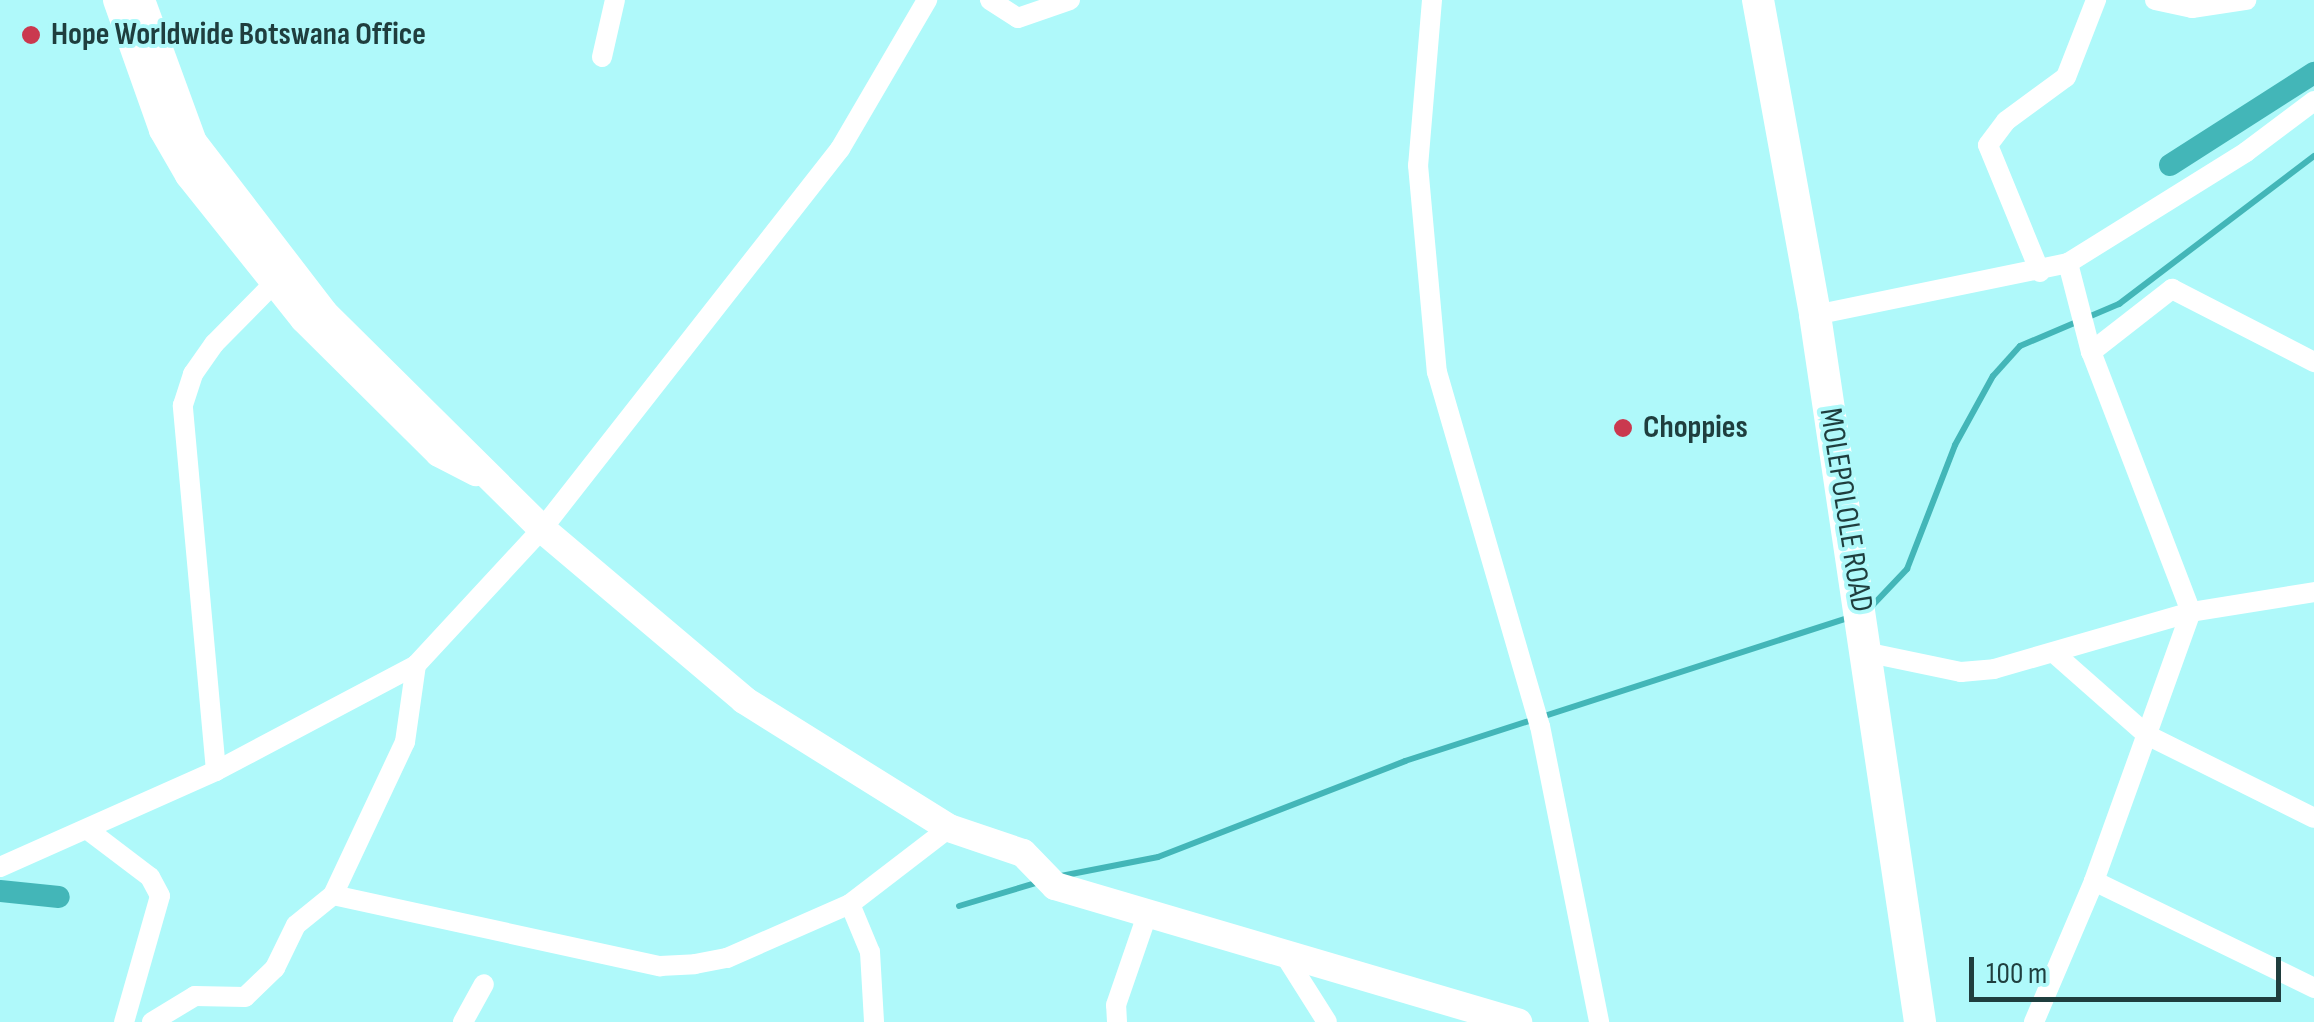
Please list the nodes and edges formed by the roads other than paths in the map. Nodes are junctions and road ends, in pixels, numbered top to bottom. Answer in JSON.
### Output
{"nodes":[{"id":1,"x":117,"y":0,"type":"edge"},
{"id":2,"x":141,"y":0,"type":"edge"},
{"id":3,"x":614,"y":0,"type":"edge"},
{"id":4,"x":928,"y":0,"type":"edge"},
{"id":5,"x":990,"y":0,"type":"edge"},
{"id":6,"x":1070,"y":0,"type":"edge"},
{"id":7,"x":1432,"y":0,"type":"edge"},
{"id":8,"x":1758,"y":0,"type":"edge"},
{"id":9,"x":2096,"y":0,"type":"edge"},
{"id":10,"x":2155,"y":0,"type":"edge"},
{"id":11,"x":2246,"y":0,"type":"edge"},
{"id":12,"x":602,"y":56,"type":"dead end"},
{"id":13,"x":2314,"y":100,"type":"edge"},
{"id":14,"x":2068,"y":263,"type":"junction"},
{"id":15,"x":2040,"y":272,"type":"junction"},
{"id":16,"x":280,"y":275,"type":"junction"},
{"id":17,"x":1815,"y":315,"type":"junction"},
{"id":18,"x":2091,"y":352,"type":"junction"},
{"id":19,"x":2314,"y":362,"type":"edge"},
{"id":20,"x":542,"y":529,"type":"junction"},
{"id":21,"x":2314,"y":592,"type":"edge"},
{"id":22,"x":2190,"y":612,"type":"junction"},
{"id":23,"x":1865,"y":652,"type":"junction"},
{"id":24,"x":2054,"y":653,"type":"junction"},
{"id":25,"x":416,"y":665,"type":"junction"},
{"id":26,"x":2147,"y":735,"type":"junction"},
{"id":27,"x":216,"y":771,"type":"junction"},
{"id":28,"x":2314,"y":818,"type":"edge"},
{"id":29,"x":949,"y":828,"type":"junction"},
{"id":30,"x":88,"y":830,"type":"junction"},
{"id":31,"x":0,"y":868,"type":"edge"},
{"id":32,"x":2094,"y":881,"type":"junction"},
{"id":33,"x":333,"y":895,"type":"junction"},
{"id":34,"x":850,"y":904,"type":"junction"},
{"id":35,"x":1147,"y":915,"type":"junction"},
{"id":36,"x":1284,"y":954,"type":"junction"},
{"id":37,"x":484,"y":984,"type":"dead end"},
{"id":38,"x":2314,"y":988,"type":"edge"},
{"id":39,"x":124,"y":1022,"type":"edge"},
{"id":40,"x":152,"y":1022,"type":"edge"},
{"id":41,"x":463,"y":1022,"type":"edge"},
{"id":42,"x":874,"y":1022,"type":"edge"},
{"id":43,"x":1117,"y":1022,"type":"edge"},
{"id":44,"x":1327,"y":1022,"type":"edge"},
{"id":45,"x":1517,"y":1022,"type":"edge"},
{"id":46,"x":1599,"y":1022,"type":"edge"},
{"id":47,"x":1920,"y":1022,"type":"edge"},
{"id":48,"x":2034,"y":1022,"type":"edge"}],
"edges":[{"from":1,"to":16,"type":"street"},
{"from":2,"to":16,"type":"street"},
{"from":3,"to":12,"type":"street"},
{"from":4,"to":20,"type":"street"},
{"from":5,"to":6,"type":"street"},
{"from":7,"to":46,"type":"street"},
{"from":8,"to":17,"type":"main road","name":"MOLEPOLOLE ROAD"},
{"from":9,"to":15,"type":"street"},
{"from":10,"to":11,"type":"street"},
{"from":13,"to":14,"type":"street"},
{"from":14,"to":15,"type":"street"},
{"from":14,"to":18,"type":"street"},
{"from":15,"to":17,"type":"street"},
{"from":16,"to":20,"type":"street"},
{"from":16,"to":27,"type":"street"},
{"from":17,"to":23,"type":"main road","name":"MOLEPOLOLE ROAD"},
{"from":18,"to":19,"type":"street"},
{"from":18,"to":22,"type":"street"},
{"from":20,"to":25,"type":"street"},
{"from":20,"to":29,"type":"street"},
{"from":21,"to":22,"type":"street"},
{"from":22,"to":24,"type":"street"},
{"from":22,"to":26,"type":"street"},
{"from":23,"to":24,"type":"street"},
{"from":23,"to":47,"type":"main road","name":"MOLEPOLOLE ROAD"},
{"from":24,"to":26,"type":"street"},
{"from":25,"to":27,"type":"street"},
{"from":25,"to":33,"type":"street"},
{"from":26,"to":28,"type":"street"},
{"from":26,"to":32,"type":"street"},
{"from":27,"to":30,"type":"street"},
{"from":29,"to":34,"type":"street"},
{"from":29,"to":35,"type":"street"},
{"from":30,"to":31,"type":"street"},
{"from":30,"to":39,"type":"street"},
{"from":32,"to":38,"type":"street"},
{"from":32,"to":48,"type":"street"},
{"from":33,"to":34,"type":"street"},
{"from":33,"to":40,"type":"street"},
{"from":34,"to":42,"type":"street"},
{"from":35,"to":36,"type":"street"},
{"from":35,"to":43,"type":"street"},
{"from":36,"to":44,"type":"street"},
{"from":36,"to":45,"type":"street"},
{"from":37,"to":41,"type":"street"}]}
